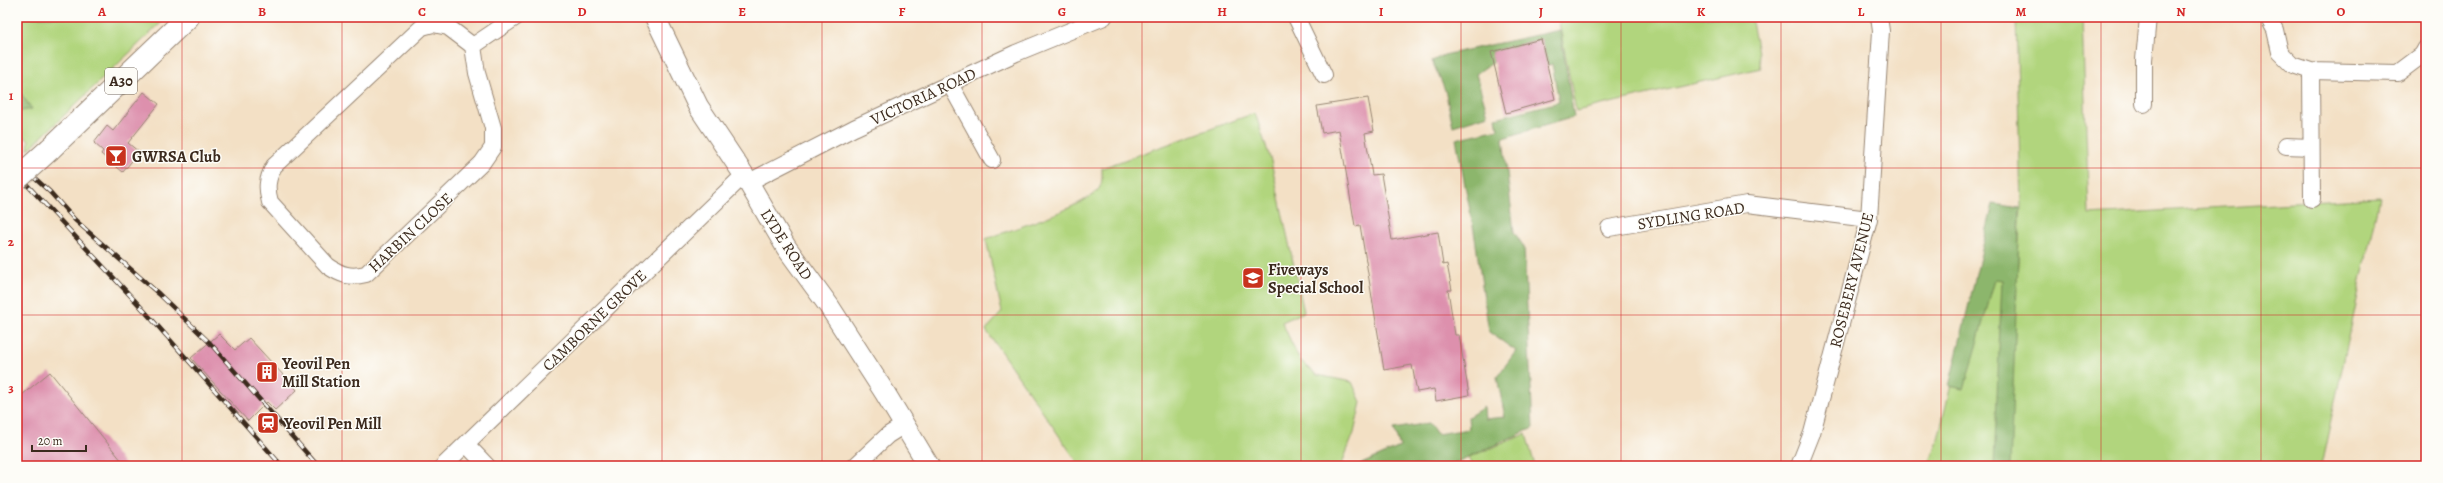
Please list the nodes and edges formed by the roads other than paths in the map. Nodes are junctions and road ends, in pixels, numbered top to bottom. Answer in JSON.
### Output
{"nodes":[{"id":1,"x":188,"y":17,"type":"edge"},
{"id":2,"x":516,"y":17,"type":"edge"},
{"id":3,"x":655,"y":17,"type":"edge"},
{"id":4,"x":1104,"y":17,"type":"edge"},
{"id":5,"x":1296,"y":17,"type":"edge"},
{"id":6,"x":1879,"y":17,"type":"edge"},
{"id":7,"x":2148,"y":17,"type":"edge"},
{"id":8,"x":2268,"y":17,"type":"edge"},
{"id":9,"x":473,"y":46,"type":"junction"},
{"id":10,"x":2426,"y":48,"type":"edge"},
{"id":11,"x":2311,"y":71,"type":"junction"},
{"id":12,"x":1324,"y":75,"type":"dead end"},
{"id":13,"x":950,"y":84,"type":"junction"},
{"id":14,"x":2144,"y":104,"type":"dead end"},
{"id":15,"x":2286,"y":146,"type":"dead end"},
{"id":16,"x":2311,"y":148,"type":"junction"},
{"id":17,"x":992,"y":160,"type":"dead end"},
{"id":18,"x":17,"y":179,"type":"edge"},
{"id":19,"x":746,"y":179,"type":"junction"},
{"id":20,"x":2312,"y":199,"type":"dead end"},
{"id":21,"x":1869,"y":219,"type":"junction"},
{"id":22,"x":1609,"y":228,"type":"dead end"},
{"id":23,"x":904,"y":425,"type":"junction"},
{"id":24,"x":466,"y":444,"type":"junction"},
{"id":25,"x":443,"y":466,"type":"edge"},
{"id":26,"x":487,"y":466,"type":"edge"},
{"id":27,"x":855,"y":466,"type":"edge"},
{"id":28,"x":929,"y":466,"type":"edge"},
{"id":29,"x":1799,"y":466,"type":"edge"}],
"edges":[{"from":1,"to":18,"type":"main road","number":"A30","bridge":true},
{"from":2,"to":9,"type":"street"},
{"from":3,"to":19,"type":"street","name":"LYDE ROAD"},
{"from":4,"to":13,"type":"street","name":"VICTORIA ROAD"},
{"from":5,"to":12,"type":"street"},
{"from":6,"to":21,"type":"street","name":"ROSEBERY AVENUE"},
{"from":7,"to":14,"type":"street"},
{"from":8,"to":11,"type":"street"},
{"from":9,"to":9,"type":"street","name":"HARBIN CLOSE"},
{"from":10,"to":11,"type":"street"},
{"from":11,"to":16,"type":"street"},
{"from":13,"to":17,"type":"street"},
{"from":13,"to":19,"type":"street","name":"VICTORIA ROAD"},
{"from":15,"to":16,"type":"street"},
{"from":16,"to":20,"type":"street"},
{"from":19,"to":23,"type":"street","name":"LYDE ROAD"},
{"from":19,"to":24,"type":"street","name":"CAMBORNE GROVE"},
{"from":21,"to":22,"type":"street","name":"SYDLING ROAD"},
{"from":21,"to":29,"type":"street","name":"ROSEBERY AVENUE"},
{"from":23,"to":27,"type":"street"},
{"from":23,"to":28,"type":"street","name":"LYDE ROAD"},
{"from":24,"to":25,"type":"street","name":"CAMBORNE GROVE"},
{"from":24,"to":26,"type":"street"}]}
